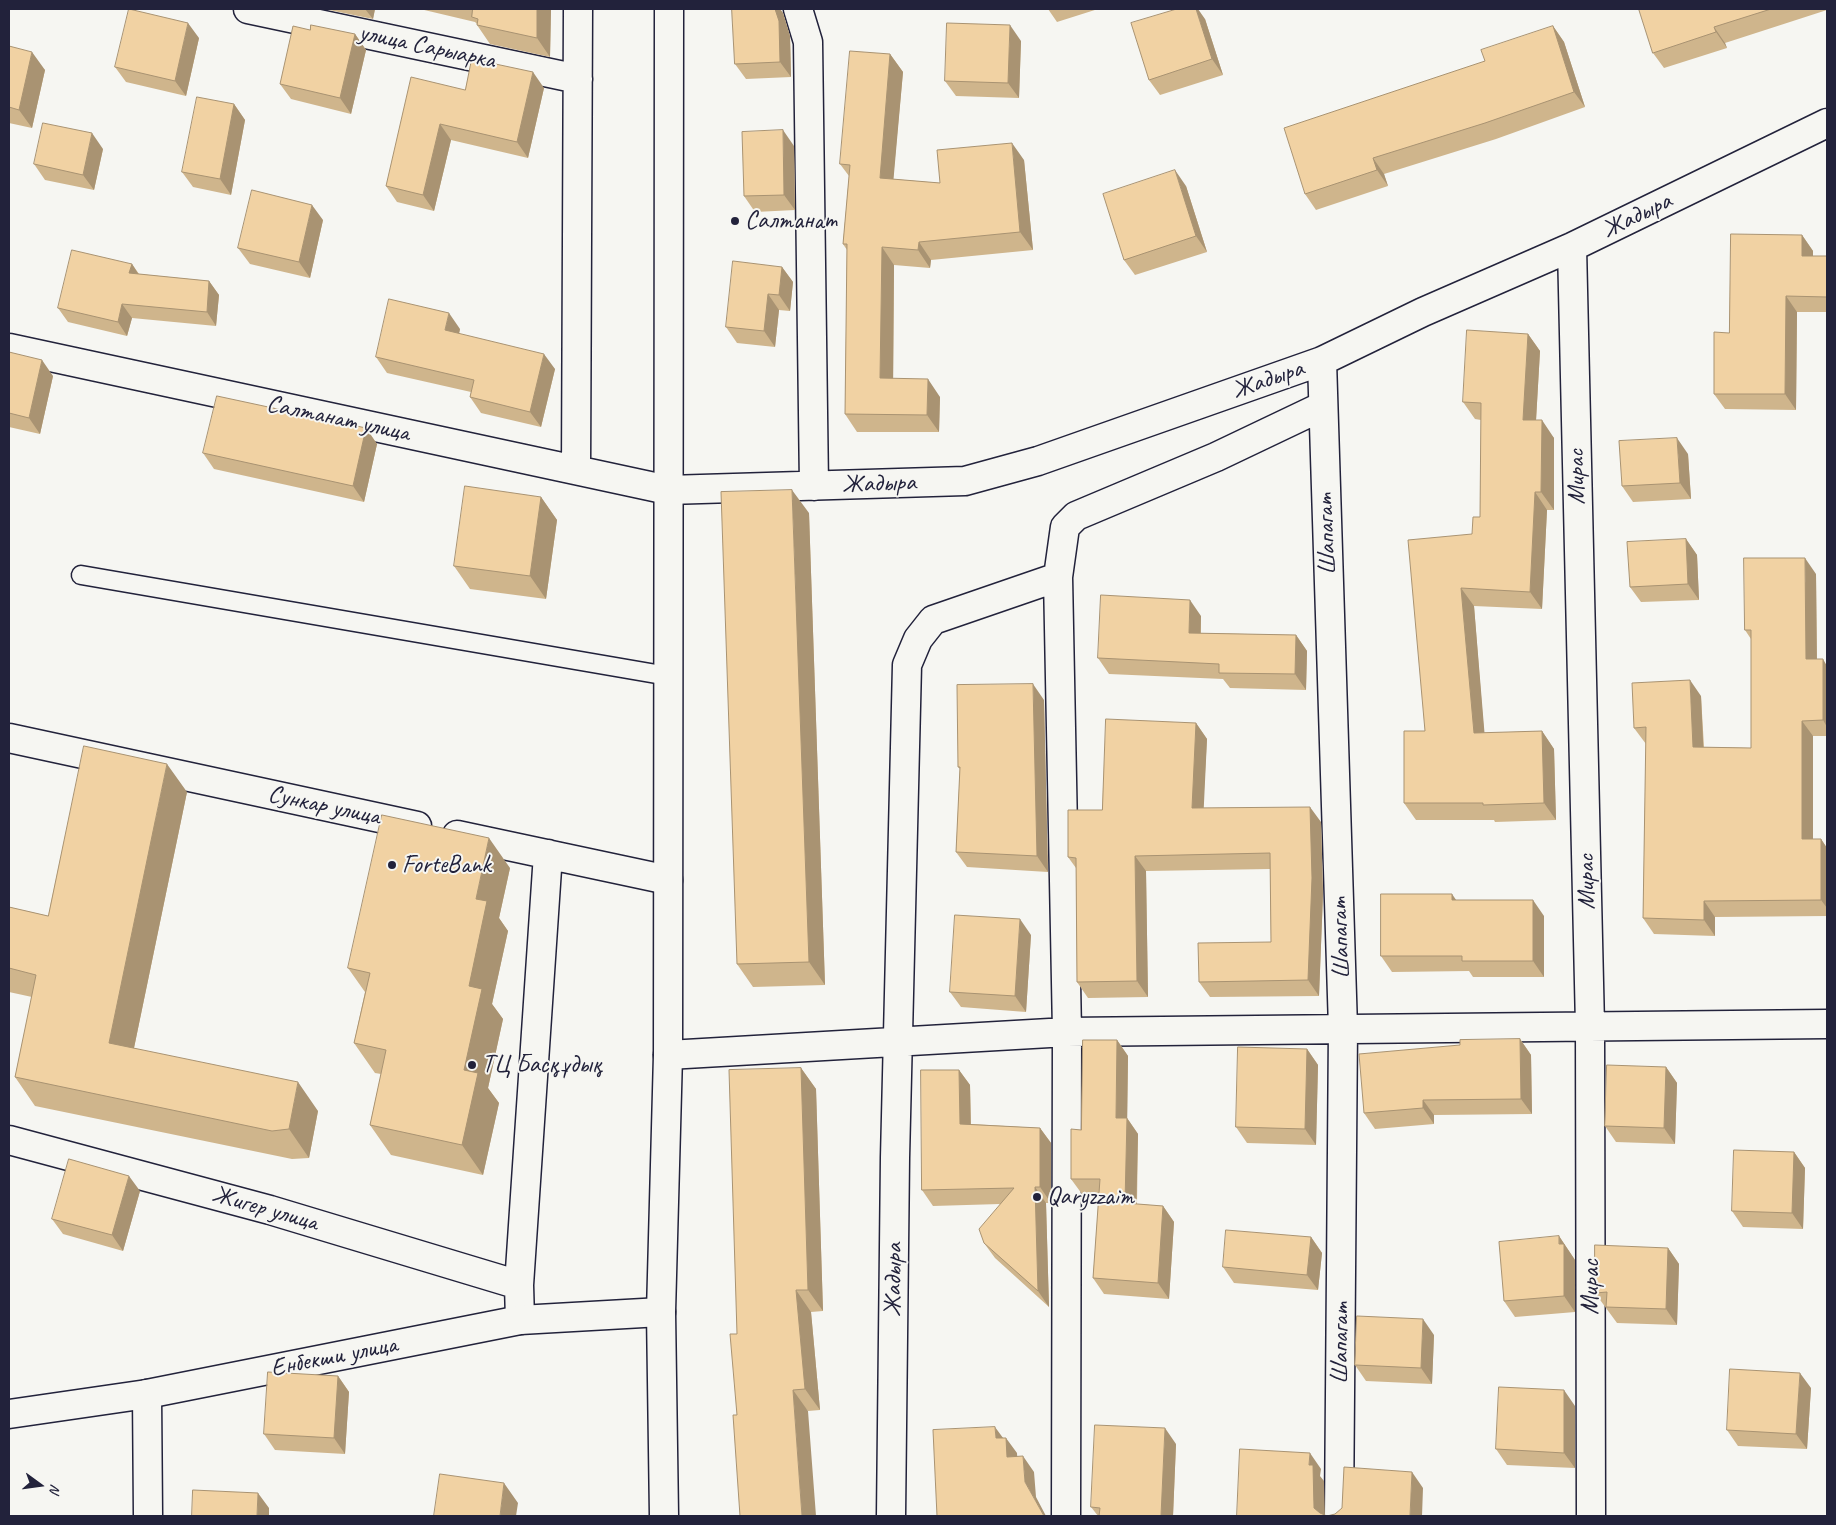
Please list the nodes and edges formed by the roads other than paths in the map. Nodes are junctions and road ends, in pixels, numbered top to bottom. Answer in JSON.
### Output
{"nodes":[{"id":1,"x":248,"y":9,"type":"edge"},
{"id":2,"x":578,"y":9,"type":"edge"},
{"id":3,"x":669,"y":9,"type":"edge"},
{"id":4,"x":798,"y":9,"type":"edge"},
{"id":5,"x":578,"y":79,"type":"junction"},
{"id":6,"x":1827,"y":123,"type":"edge"},
{"id":7,"x":1572,"y":247,"type":"junction"},
{"id":8,"x":9,"y":348,"type":"edge"},
{"id":9,"x":1322,"y":361,"type":"junction"},
{"id":10,"x":1323,"y":406,"type":"junction"},
{"id":11,"x":576,"y":470,"type":"junction"},
{"id":12,"x":814,"y":486,"type":"junction"},
{"id":13,"x":668,"y":490,"type":"junction"},
{"id":14,"x":81,"y":574,"type":"dead end"},
{"id":15,"x":1058,"y":577,"type":"junction"},
{"id":16,"x":668,"y":676,"type":"junction"},
{"id":17,"x":9,"y":738,"type":"edge"},
{"id":18,"x":548,"y":854,"type":"junction"},
{"id":19,"x":668,"y":880,"type":"junction"},
{"id":20,"x":1827,"y":1024,"type":"edge"},
{"id":21,"x":1590,"y":1026,"type":"junction"},
{"id":22,"x":1343,"y":1028,"type":"junction"},
{"id":23,"x":1068,"y":1032,"type":"junction"},
{"id":24,"x":899,"y":1043,"type":"junction"},
{"id":25,"x":668,"y":1055,"type":"junction"},
{"id":26,"x":9,"y":1140,"type":"edge"},
{"id":27,"x":519,"y":1285,"type":"junction"},
{"id":28,"x":661,"y":1312,"type":"junction"},
{"id":29,"x":520,"y":1320,"type":"junction"},
{"id":30,"x":147,"y":1394,"type":"junction"},
{"id":31,"x":9,"y":1414,"type":"edge"},
{"id":32,"x":148,"y":1516,"type":"edge"},
{"id":33,"x":664,"y":1516,"type":"edge"},
{"id":34,"x":891,"y":1516,"type":"edge"},
{"id":35,"x":1066,"y":1516,"type":"edge"},
{"id":36,"x":1339,"y":1516,"type":"edge"},
{"id":37,"x":1591,"y":1516,"type":"edge"}],
"edges":[{"from":1,"to":5,"type":"street","name":"улица Сарыарка"},
{"from":2,"to":5,"type":"street"},
{"from":3,"to":13,"type":"street"},
{"from":4,"to":12,"type":"street"},
{"from":5,"to":11,"type":"street"},
{"from":6,"to":7,"type":"street","name":"Жадыра"},
{"from":7,"to":9,"type":"street","name":"Жадыра"},
{"from":7,"to":21,"type":"street","name":"Мирас"},
{"from":8,"to":11,"type":"street","name":"Салтанат улица"},
{"from":9,"to":10,"type":"street","name":"Шапагат"},
{"from":9,"to":12,"type":"street","name":"Жадыра"},
{"from":10,"to":15,"type":"street"},
{"from":10,"to":22,"type":"street","name":"Шапагат"},
{"from":11,"to":13,"type":"street","name":"Салтанат улица"},
{"from":12,"to":13,"type":"street","name":"Жадыра"},
{"from":13,"to":16,"type":"street"},
{"from":14,"to":16,"type":"lane"},
{"from":15,"to":23,"type":"street"},
{"from":15,"to":24,"type":"street","name":"Жадыра"},
{"from":16,"to":19,"type":"street"},
{"from":17,"to":18,"type":"street","name":"Сункар улица"},
{"from":18,"to":19,"type":"street","name":"Сункар улица"},
{"from":18,"to":27,"type":"street"},
{"from":19,"to":25,"type":"street"},
{"from":20,"to":21,"type":"street"},
{"from":21,"to":22,"type":"street"},
{"from":21,"to":37,"type":"street","name":"Мирас"},
{"from":22,"to":23,"type":"street"},
{"from":22,"to":36,"type":"street","name":"Шапагат"},
{"from":23,"to":24,"type":"street"},
{"from":23,"to":35,"type":"street"},
{"from":24,"to":25,"type":"street"},
{"from":24,"to":34,"type":"street","name":"Жадыра"},
{"from":25,"to":28,"type":"street"},
{"from":26,"to":27,"type":"street","name":"Жигер улица"},
{"from":27,"to":29,"type":"street"},
{"from":28,"to":29,"type":"street","name":"Енбекши улица"},
{"from":28,"to":33,"type":"street"},
{"from":29,"to":30,"type":"street","name":"Енбекши улица"},
{"from":30,"to":31,"type":"street","name":"Енбекши улица"},
{"from":30,"to":32,"type":"street"}]}
